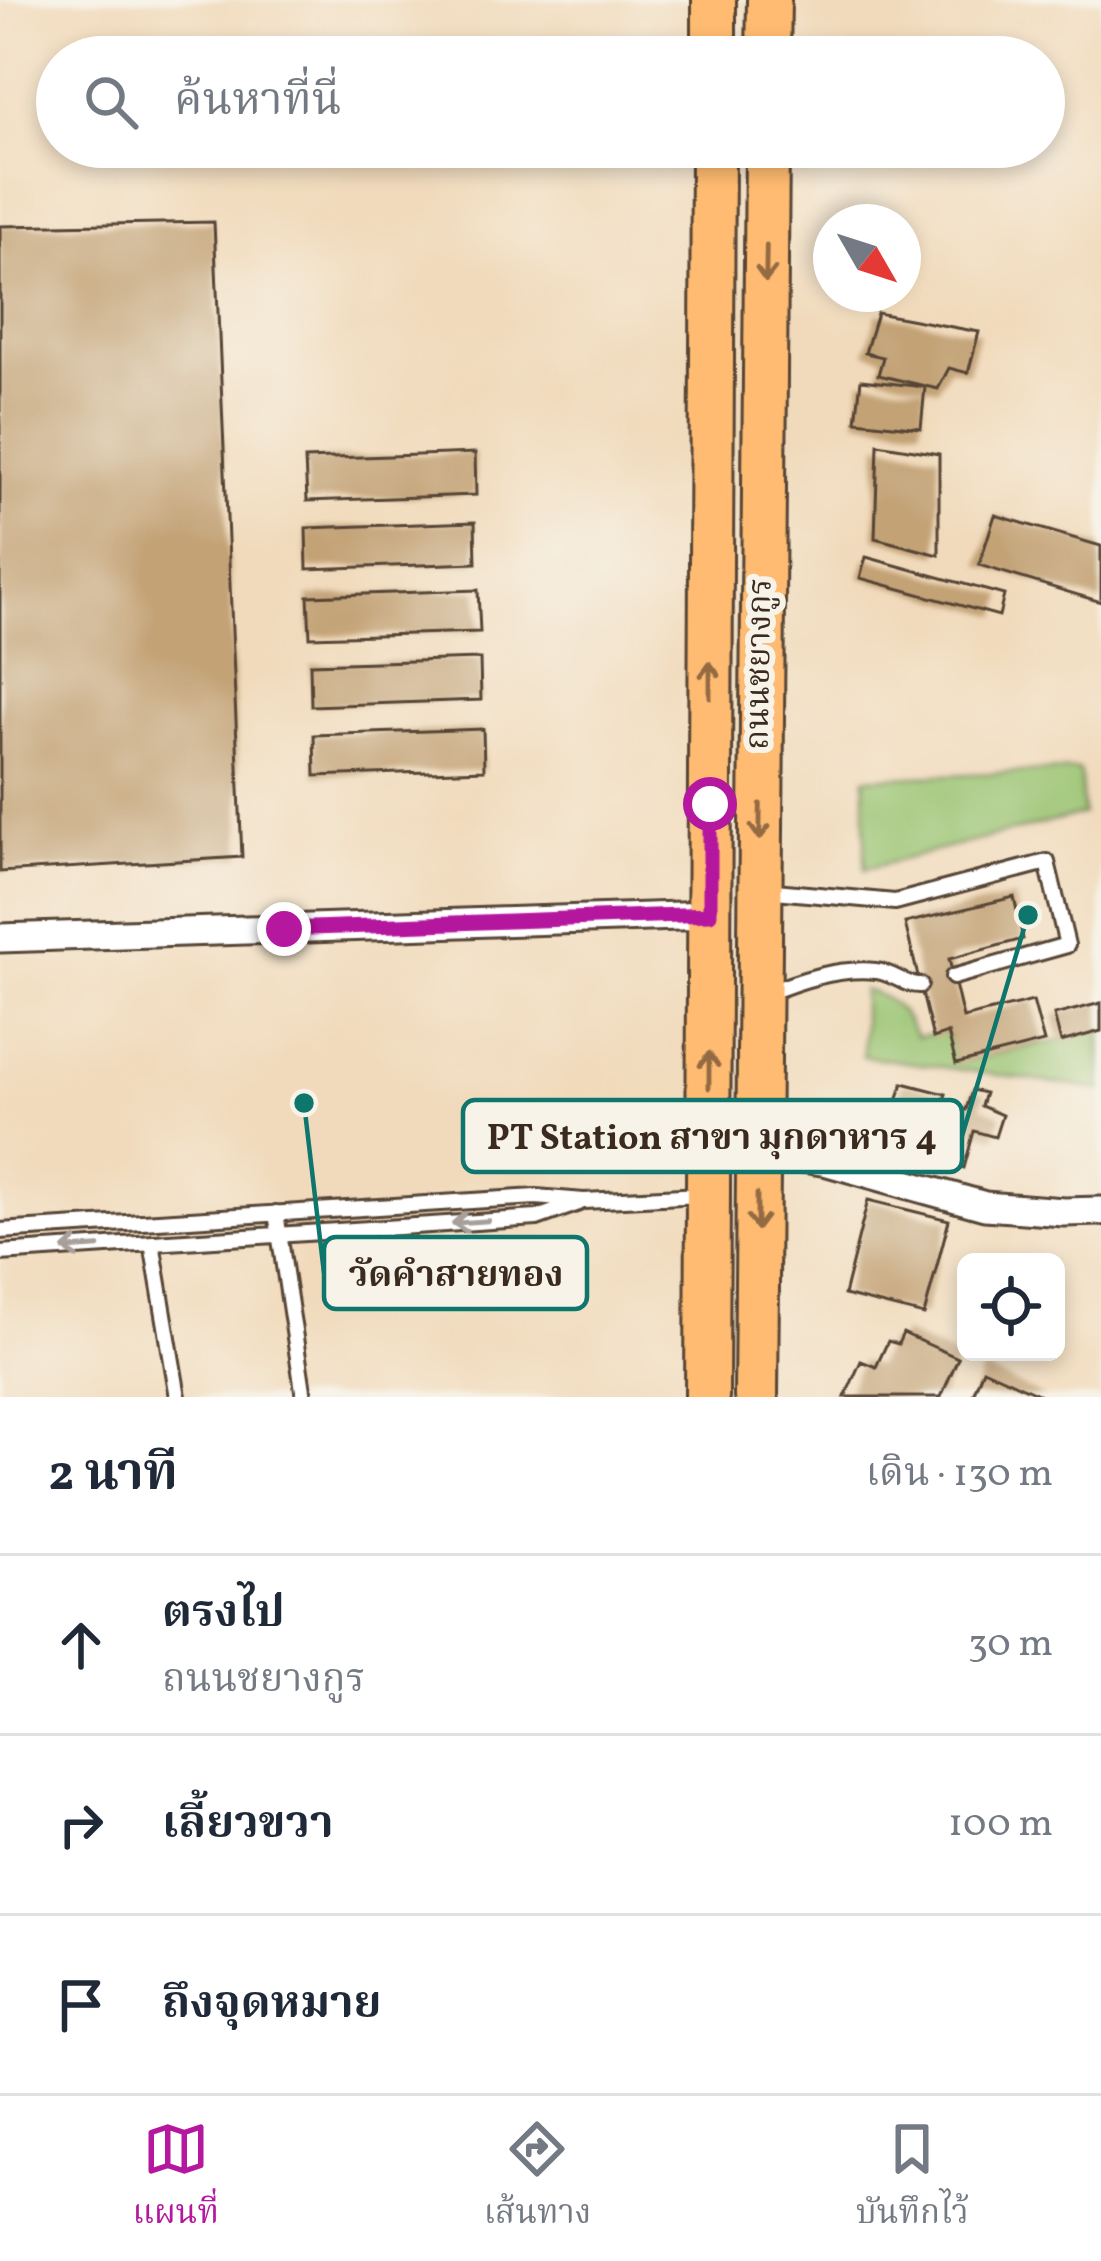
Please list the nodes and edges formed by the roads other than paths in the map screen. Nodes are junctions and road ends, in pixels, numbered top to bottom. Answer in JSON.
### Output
{"nodes":[{"id":1,"x":714,"y":0,"type":"edge"},
{"id":2,"x":769,"y":0,"type":"edge"},
{"id":3,"x":714,"y":36,"type":"edge"},
{"id":4,"x":768,"y":36,"type":"edge"},
{"id":5,"x":713,"y":168,"type":"edge"},
{"id":6,"x":767,"y":168,"type":"edge"},
{"id":7,"x":759,"y":890,"type":"junction"},
{"id":8,"x":710,"y":914,"type":"junction"},
{"id":9,"x":0,"y":938,"type":"edge"},
{"id":10,"x":953,"y":976,"type":"dead end"},
{"id":11,"x":920,"y":985,"type":"dead end"},
{"id":12,"x":758,"y":996,"type":"junction"},
{"id":13,"x":758,"y":1151,"type":"junction"},
{"id":14,"x":709,"y":1195,"type":"junction"},
{"id":15,"x":584,"y":1201,"type":"junction"},
{"id":16,"x":1101,"y":1211,"type":"edge"},
{"id":17,"x":276,"y":1214,"type":"junction"},
{"id":18,"x":0,"y":1231,"type":"edge"},
{"id":19,"x":278,"y":1235,"type":"junction"},
{"id":20,"x":152,"y":1243,"type":"junction"},
{"id":21,"x":0,"y":1253,"type":"edge"},
{"id":22,"x":178,"y":1397,"type":"edge"},
{"id":23,"x":304,"y":1397,"type":"edge"},
{"id":24,"x":707,"y":1397,"type":"edge"},
{"id":25,"x":756,"y":1397,"type":"edge"}],
"edges":[{"from":1,"to":3,"type":"main road"},
{"from":2,"to":4,"type":"main road"},
{"from":8,"to":5,"type":"main road","name":"ถนนชยางกูร","one_way":true},
{"from":6,"to":7,"type":"main road","name":"ถนนชยางกูร","one_way":true},
{"from":7,"to":10,"type":"lane"},
{"from":7,"to":12,"type":"main road","name":"ถนนชยางกูร"},
{"from":8,"to":9,"type":"street"},
{"from":14,"to":8,"type":"main road","name":"ถนนชยางกูร","one_way":true},
{"from":11,"to":12,"type":"lane"},
{"from":12,"to":13,"type":"main road","name":"ถนนชยางกูร"},
{"from":13,"to":16,"type":"street"},
{"from":13,"to":25,"type":"main road","name":"ถนนชยางกูร","one_way":true},
{"from":14,"to":15,"type":"lane"},
{"from":14,"to":24,"type":"main road","name":"ถนนชยางกูร"},
{"from":15,"to":17,"type":"lane"},
{"from":15,"to":19,"type":"lane","one_way":true},
{"from":17,"to":18,"type":"lane"},
{"from":17,"to":19,"type":"lane"},
{"from":19,"to":20,"type":"lane"},
{"from":19,"to":23,"type":"lane"},
{"from":20,"to":21,"type":"lane","one_way":true},
{"from":20,"to":22,"type":"lane"}]}
